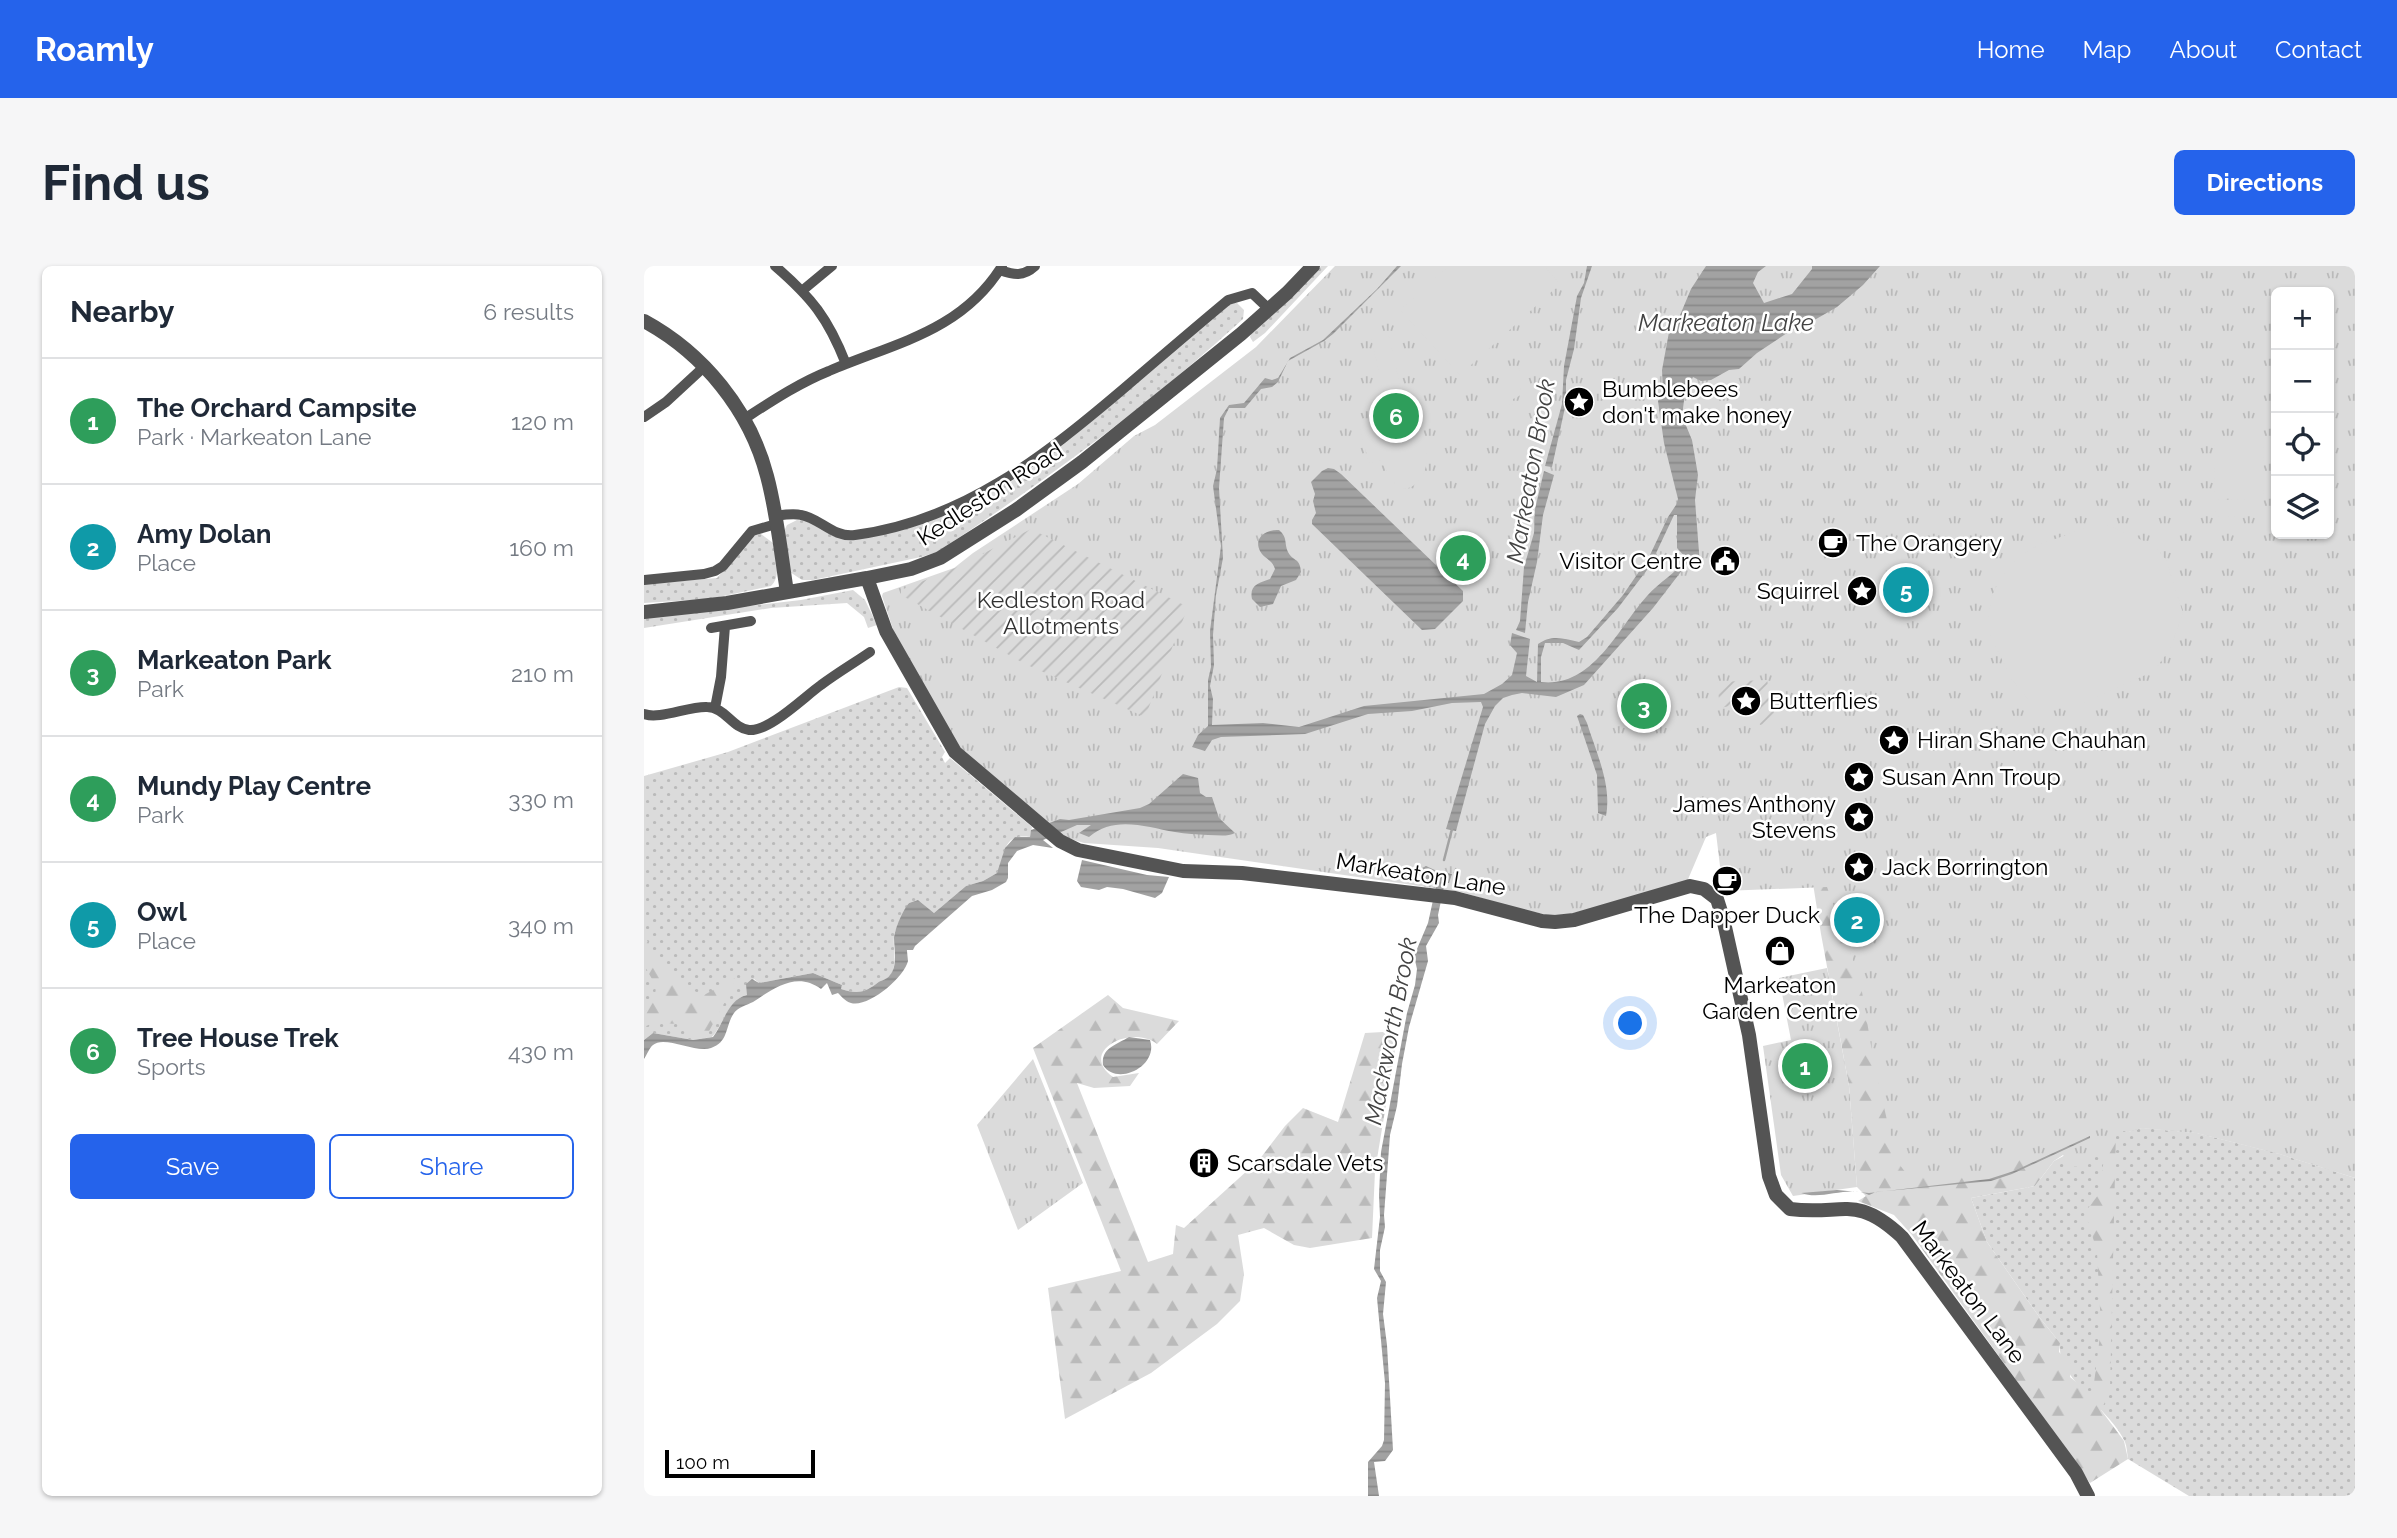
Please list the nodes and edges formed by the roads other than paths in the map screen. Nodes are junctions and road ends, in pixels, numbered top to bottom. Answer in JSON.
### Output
{"nodes":[{"id":1,"x":775,"y":266,"type":"edge"},
{"id":2,"x":832,"y":266,"type":"edge"},
{"id":3,"x":1035,"y":266,"type":"edge"},
{"id":4,"x":1313,"y":266,"type":"edge"},
{"id":5,"x":1001,"y":268,"type":"edge"},
{"id":6,"x":803,"y":290,"type":"junction"},
{"id":7,"x":1270,"y":310,"type":"junction"},
{"id":8,"x":644,"y":321,"type":"edge"},
{"id":9,"x":846,"y":364,"type":"junction"},
{"id":10,"x":705,"y":366,"type":"junction"},
{"id":11,"x":644,"y":417,"type":"edge"},
{"id":12,"x":744,"y":419,"type":"junction"},
{"id":13,"x":775,"y":520,"type":"junction"},
{"id":14,"x":867,"y":578,"type":"junction"},
{"id":15,"x":644,"y":580,"type":"edge"},
{"id":16,"x":787,"y":592,"type":"junction"},
{"id":17,"x":644,"y":612,"type":"edge"},
{"id":18,"x":751,"y":621,"type":"dead end"},
{"id":19,"x":725,"y":626,"type":"junction"},
{"id":20,"x":710,"y":628,"type":"dead end"},
{"id":21,"x":870,"y":652,"type":"dead end"},
{"id":22,"x":715,"y":708,"type":"junction"},
{"id":23,"x":644,"y":714,"type":"edge"},
{"id":24,"x":2088,"y":1496,"type":"edge"}],
"edges":[{"from":1,"to":6,"type":"street"},
{"from":2,"to":6,"type":"street"},
{"from":3,"to":5,"type":"street"},
{"from":4,"to":7,"type":"street","name":"Kedleston Road"},
{"from":5,"to":9,"type":"street"},
{"from":6,"to":9,"type":"street"},
{"from":7,"to":13,"type":"street","name":"Kedleston Road"},
{"from":7,"to":14,"type":"street","name":"Kedleston Road"},
{"from":8,"to":10,"type":"street"},
{"from":9,"to":12,"type":"street"},
{"from":10,"to":11,"type":"street"},
{"from":10,"to":12,"type":"street"},
{"from":12,"to":13,"type":"street"},
{"from":13,"to":15,"type":"street","name":"Kedleston Road"},
{"from":13,"to":16,"type":"street"},
{"from":14,"to":16,"type":"street","name":"Kedleston Road"},
{"from":14,"to":24,"type":"street","name":"Markeaton Lane"},
{"from":16,"to":17,"type":"street","name":"Kedleston Road"},
{"from":18,"to":19,"type":"street"},
{"from":19,"to":20,"type":"street"},
{"from":19,"to":22,"type":"street"},
{"from":21,"to":22,"type":"street"},
{"from":22,"to":23,"type":"street"}]}
